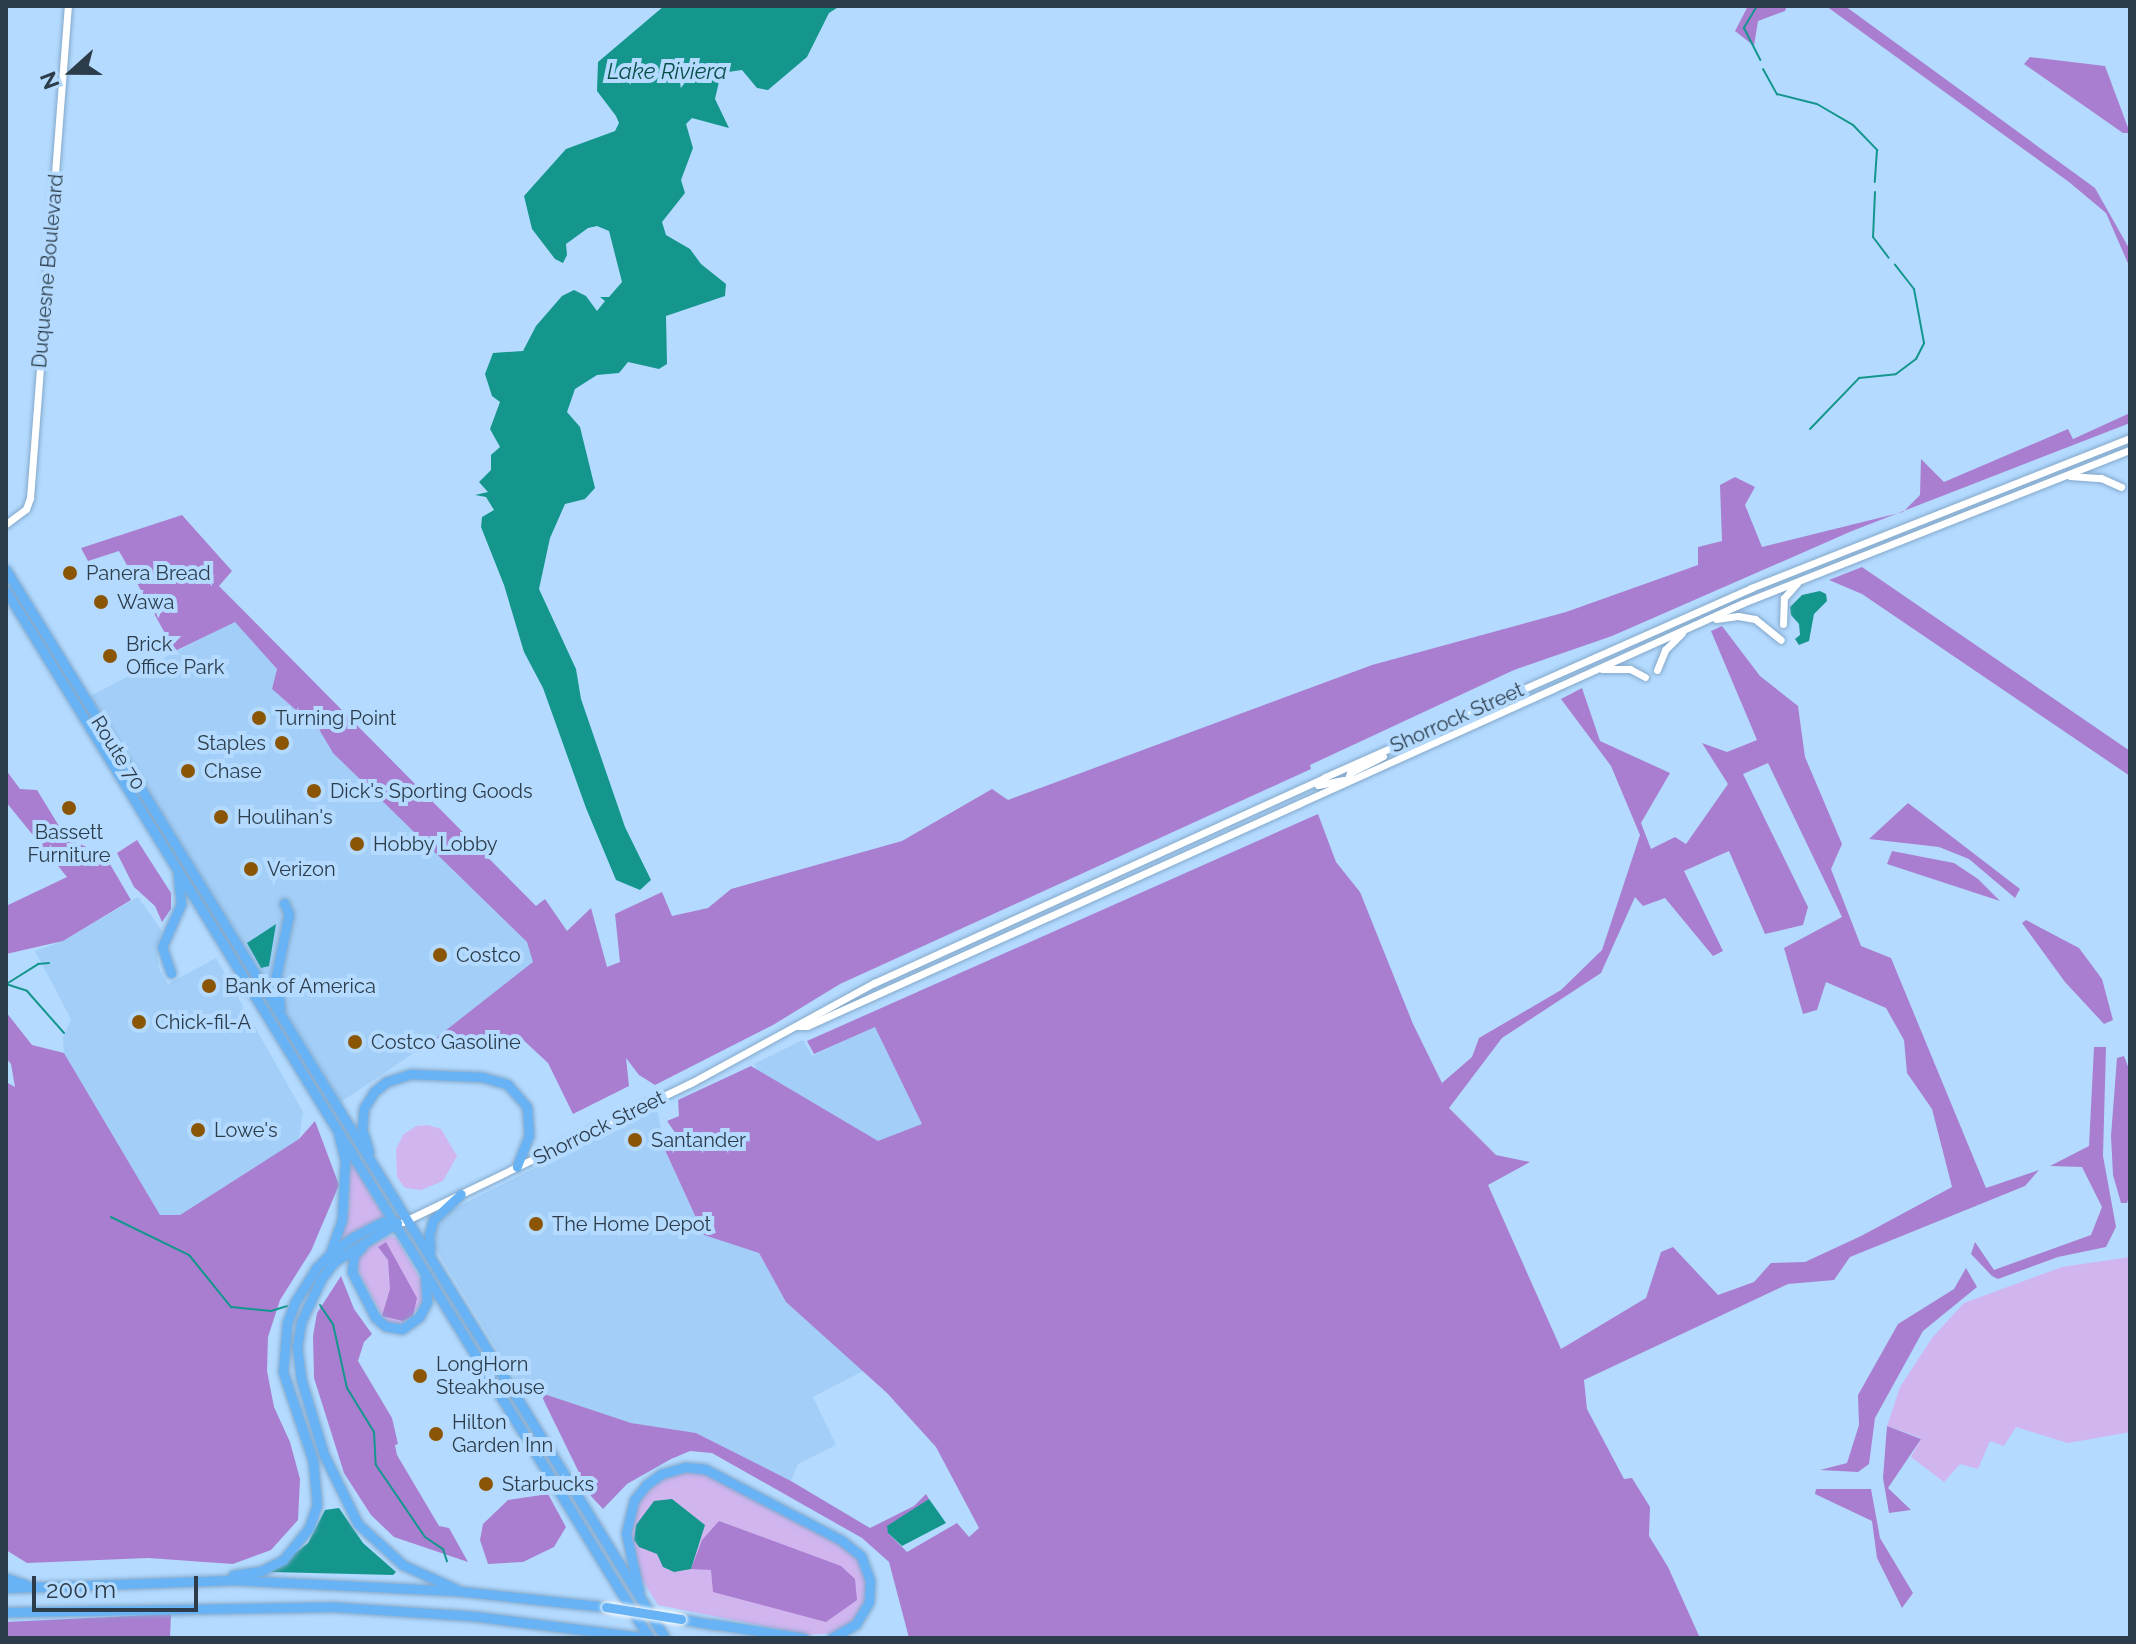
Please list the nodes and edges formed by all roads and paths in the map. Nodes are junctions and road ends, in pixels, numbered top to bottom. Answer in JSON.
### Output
{"nodes":[{"id":1,"x":68,"y":6,"type":"edge"},
{"id":2,"x":2130,"y":438,"type":"edge"},
{"id":3,"x":2130,"y":450,"type":"edge"},
{"id":4,"x":2064,"y":476,"type":"junction"},
{"id":5,"x":2121,"y":487,"type":"dead end"},
{"id":6,"x":6,"y":524,"type":"edge"},
{"id":7,"x":6,"y":570,"type":"edge"},
{"id":8,"x":1803,"y":578,"type":"junction"},
{"id":9,"x":7,"y":592,"type":"edge"},
{"id":10,"x":1685,"y":617,"type":"junction"},
{"id":11,"x":1706,"y":621,"type":"junction"},
{"id":12,"x":1783,"y":624,"type":"dead end"},
{"id":13,"x":1685,"y":630,"type":"junction"},
{"id":14,"x":1781,"y":640,"type":"dead end"},
{"id":15,"x":1639,"y":649,"type":"junction"},
{"id":16,"x":1577,"y":665,"type":"junction"},
{"id":17,"x":1592,"y":670,"type":"junction"},
{"id":18,"x":1657,"y":670,"type":"dead end"},
{"id":19,"x":1645,"y":677,"type":"dead end"},
{"id":20,"x":1405,"y":741,"type":"junction"},
{"id":21,"x":1347,"y":781,"type":"junction"},
{"id":22,"x":1279,"y":798,"type":"junction"},
{"id":23,"x":175,"y":864,"type":"junction"},
{"id":24,"x":284,"y":903,"type":"dead end"},
{"id":25,"x":171,"y":973,"type":"dead end"},
{"id":26,"x":283,"y":1019,"type":"junction"},
{"id":27,"x":797,"y":1026,"type":"junction"},
{"id":28,"x":326,"y":1108,"type":"junction"},
{"id":29,"x":517,"y":1167,"type":"junction"},
{"id":30,"x":376,"y":1171,"type":"junction"},
{"id":31,"x":461,"y":1194,"type":"junction"},
{"id":32,"x":402,"y":1222,"type":"junction"},
{"id":33,"x":373,"y":1236,"type":"junction"},
{"id":34,"x":330,"y":1254,"type":"junction"},
{"id":35,"x":431,"y":1259,"type":"junction"},
{"id":36,"x":425,"y":1270,"type":"junction"},
{"id":37,"x":6,"y":1578,"type":"edge"},
{"id":38,"x":173,"y":1581,"type":"junction"},
{"id":39,"x":37,"y":1587,"type":"junction"},
{"id":40,"x":6,"y":1588,"type":"edge"},
{"id":41,"x":458,"y":1591,"type":"junction"},
{"id":42,"x":642,"y":1601,"type":"junction"},
{"id":43,"x":6,"y":1612,"type":"edge"},
{"id":44,"x":713,"y":1624,"type":"junction"},
{"id":45,"x":648,"y":1638,"type":"edge"},
{"id":46,"x":665,"y":1638,"type":"edge"},
{"id":47,"x":769,"y":1638,"type":"edge"},
{"id":48,"x":804,"y":1638,"type":"edge"},
{"id":49,"x":832,"y":1638,"type":"edge"}],
"edges":[{"from":1,"to":6,"type":"main road","name":"Duquesne Boulevard"},
{"from":2,"to":10,"type":"main road","name":"Shorrock Street"},
{"from":3,"to":4,"type":"main road","name":"Shorrock Street"},
{"from":4,"to":5,"type":"main road"},
{"from":4,"to":8,"type":"main road","name":"Shorrock Street"},
{"from":7,"to":26,"type":"highway","name":"Route 70"},
{"from":8,"to":11,"type":"main road","name":"Shorrock Street"},
{"from":8,"to":12,"type":"main road"},
{"from":9,"to":23,"type":"highway","name":"Route 70"},
{"from":10,"to":15,"type":"main road"},
{"from":10,"to":16,"type":"main road","name":"Shorrock Street"},
{"from":11,"to":13,"type":"main road","name":"Shorrock Street"},
{"from":11,"to":14,"type":"main road"},
{"from":13,"to":15,"type":"main road","name":"Shorrock Street"},
{"from":13,"to":18,"type":"main road"},
{"from":15,"to":16,"type":"main road"},
{"from":15,"to":17,"type":"main road","name":"Shorrock Street"},
{"from":16,"to":20,"type":"main road","name":"Shorrock Street"},
{"from":17,"to":19,"type":"main road"},
{"from":17,"to":21,"type":"main road","name":"Shorrock Street"},
{"from":20,"to":21,"type":"main road"},
{"from":20,"to":22,"type":"main road","name":"Shorrock Street"},
{"from":21,"to":22,"type":"main road"},
{"from":21,"to":27,"type":"main road","name":"Shorrock Street"},
{"from":22,"to":27,"type":"main road","name":"Shorrock Street"},
{"from":23,"to":25,"type":"highway"},
{"from":23,"to":28,"type":"highway","name":"Route 70"},
{"from":24,"to":26,"type":"highway"},
{"from":26,"to":30,"type":"highway","name":"Route 70"},
{"from":27,"to":29,"type":"main road","name":"Shorrock Street"},
{"from":28,"to":32,"type":"highway"},
{"from":28,"to":34,"type":"highway"},
{"from":29,"to":30,"type":"highway"},
{"from":29,"to":31,"type":"main road","name":"Shorrock Street"},
{"from":30,"to":32,"type":"highway"},
{"from":31,"to":32,"type":"main road","name":"Shorrock Street"},
{"from":31,"to":35,"type":"highway"},
{"from":32,"to":33,"type":"highway"},
{"from":32,"to":34,"type":"highway"},
{"from":32,"to":35,"type":"highway"},
{"from":32,"to":36,"type":"highway"},
{"from":33,"to":36,"type":"highway"},
{"from":33,"to":41,"type":"highway"},
{"from":34,"to":38,"type":"highway"},
{"from":35,"to":42,"type":"highway"},
{"from":36,"to":45,"type":"highway"},
{"from":37,"to":39,"type":"highway"},
{"from":38,"to":39,"type":"highway"},
{"from":38,"to":41,"type":"highway"},
{"from":39,"to":40,"type":"highway"},
{"from":41,"to":44,"type":"highway","bridge":true},
{"from":42,"to":46,"type":"highway"},
{"from":42,"to":49,"type":"highway"},
{"from":43,"to":45,"type":"highway"},
{"from":44,"to":47,"type":"highway"},
{"from":44,"to":48,"type":"highway"}]}
